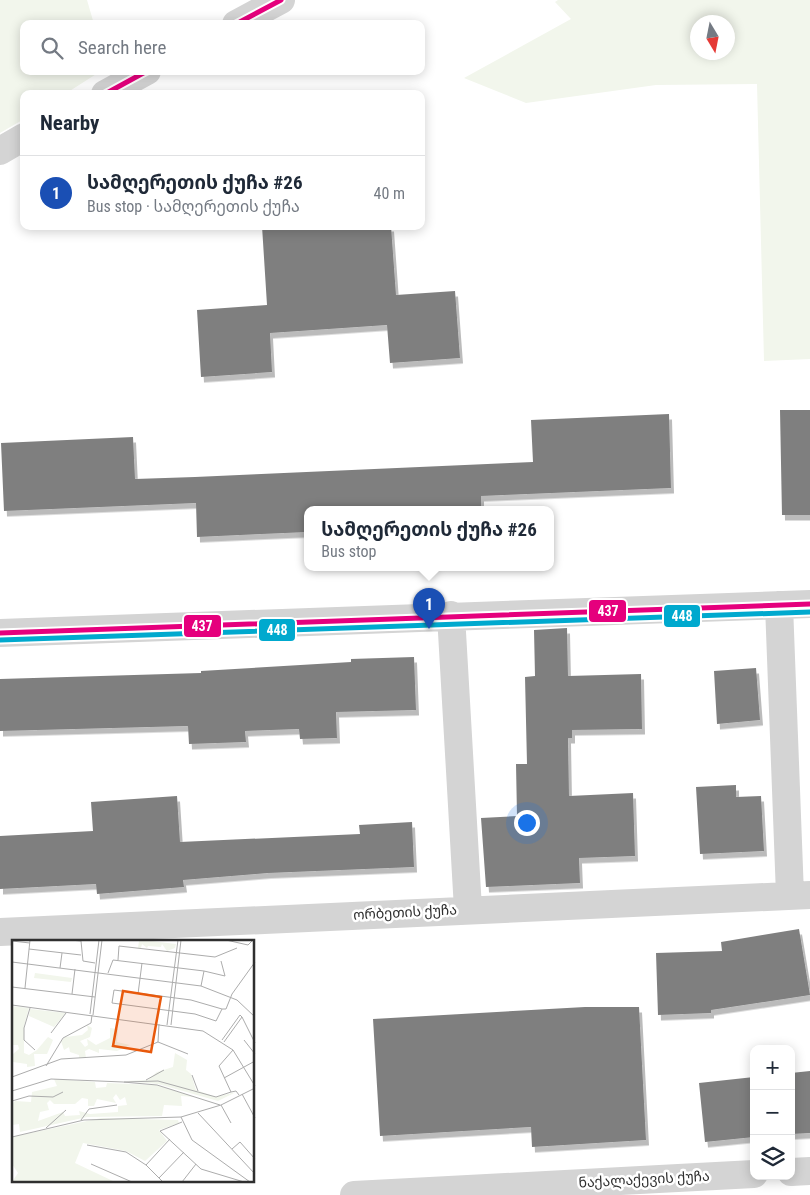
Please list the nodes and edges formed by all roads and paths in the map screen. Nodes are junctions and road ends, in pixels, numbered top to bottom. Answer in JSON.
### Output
{"nodes":[{"id":1,"x":281,"y":0,"type":"edge"},
{"id":2,"x":244,"y":20,"type":"edge"},
{"id":3,"x":140,"y":75,"type":"edge"},
{"id":4,"x":112,"y":90,"type":"edge"},
{"id":5,"x":20,"y":139,"type":"edge"},
{"id":6,"x":0,"y":151,"type":"edge"},
{"id":7,"x":810,"y":604,"type":"edge"},
{"id":8,"x":778,"y":605,"type":"junction"},
{"id":9,"x":451,"y":615,"type":"junction"},
{"id":10,"x":0,"y":633,"type":"edge"},
{"id":11,"x":800,"y":895,"type":"edge"},
{"id":12,"x":468,"y":909,"type":"junction"},
{"id":13,"x":0,"y":932,"type":"edge"},
{"id":14,"x":810,"y":1171,"type":"edge"},
{"id":15,"x":795,"y":1172,"type":"edge"},
{"id":16,"x":750,"y":1174,"type":"edge"},
{"id":17,"x":489,"y":1191,"type":"edge"},
{"id":18,"x":354,"y":1195,"type":"edge"}],
"edges":[{"from":1,"to":2,"type":"street"},
{"from":3,"to":4,"type":"street"},
{"from":5,"to":6,"type":"street"},
{"from":7,"to":8,"type":"street"},
{"from":8,"to":9,"type":"street"},
{"from":8,"to":11,"type":"street"},
{"from":9,"to":10,"type":"street"},
{"from":9,"to":12,"type":"street"},
{"from":11,"to":12,"type":"street","name":"ორბეთის ქუჩა"},
{"from":12,"to":13,"type":"street","name":"ორბეთის ქუჩა"},
{"from":14,"to":15,"type":"street"},
{"from":16,"to":17,"type":"street","name":"ნაქალაქევის ქუჩა"},
{"from":17,"to":18,"type":"street","name":"ნაქალაქევის ქუჩა"}]}
